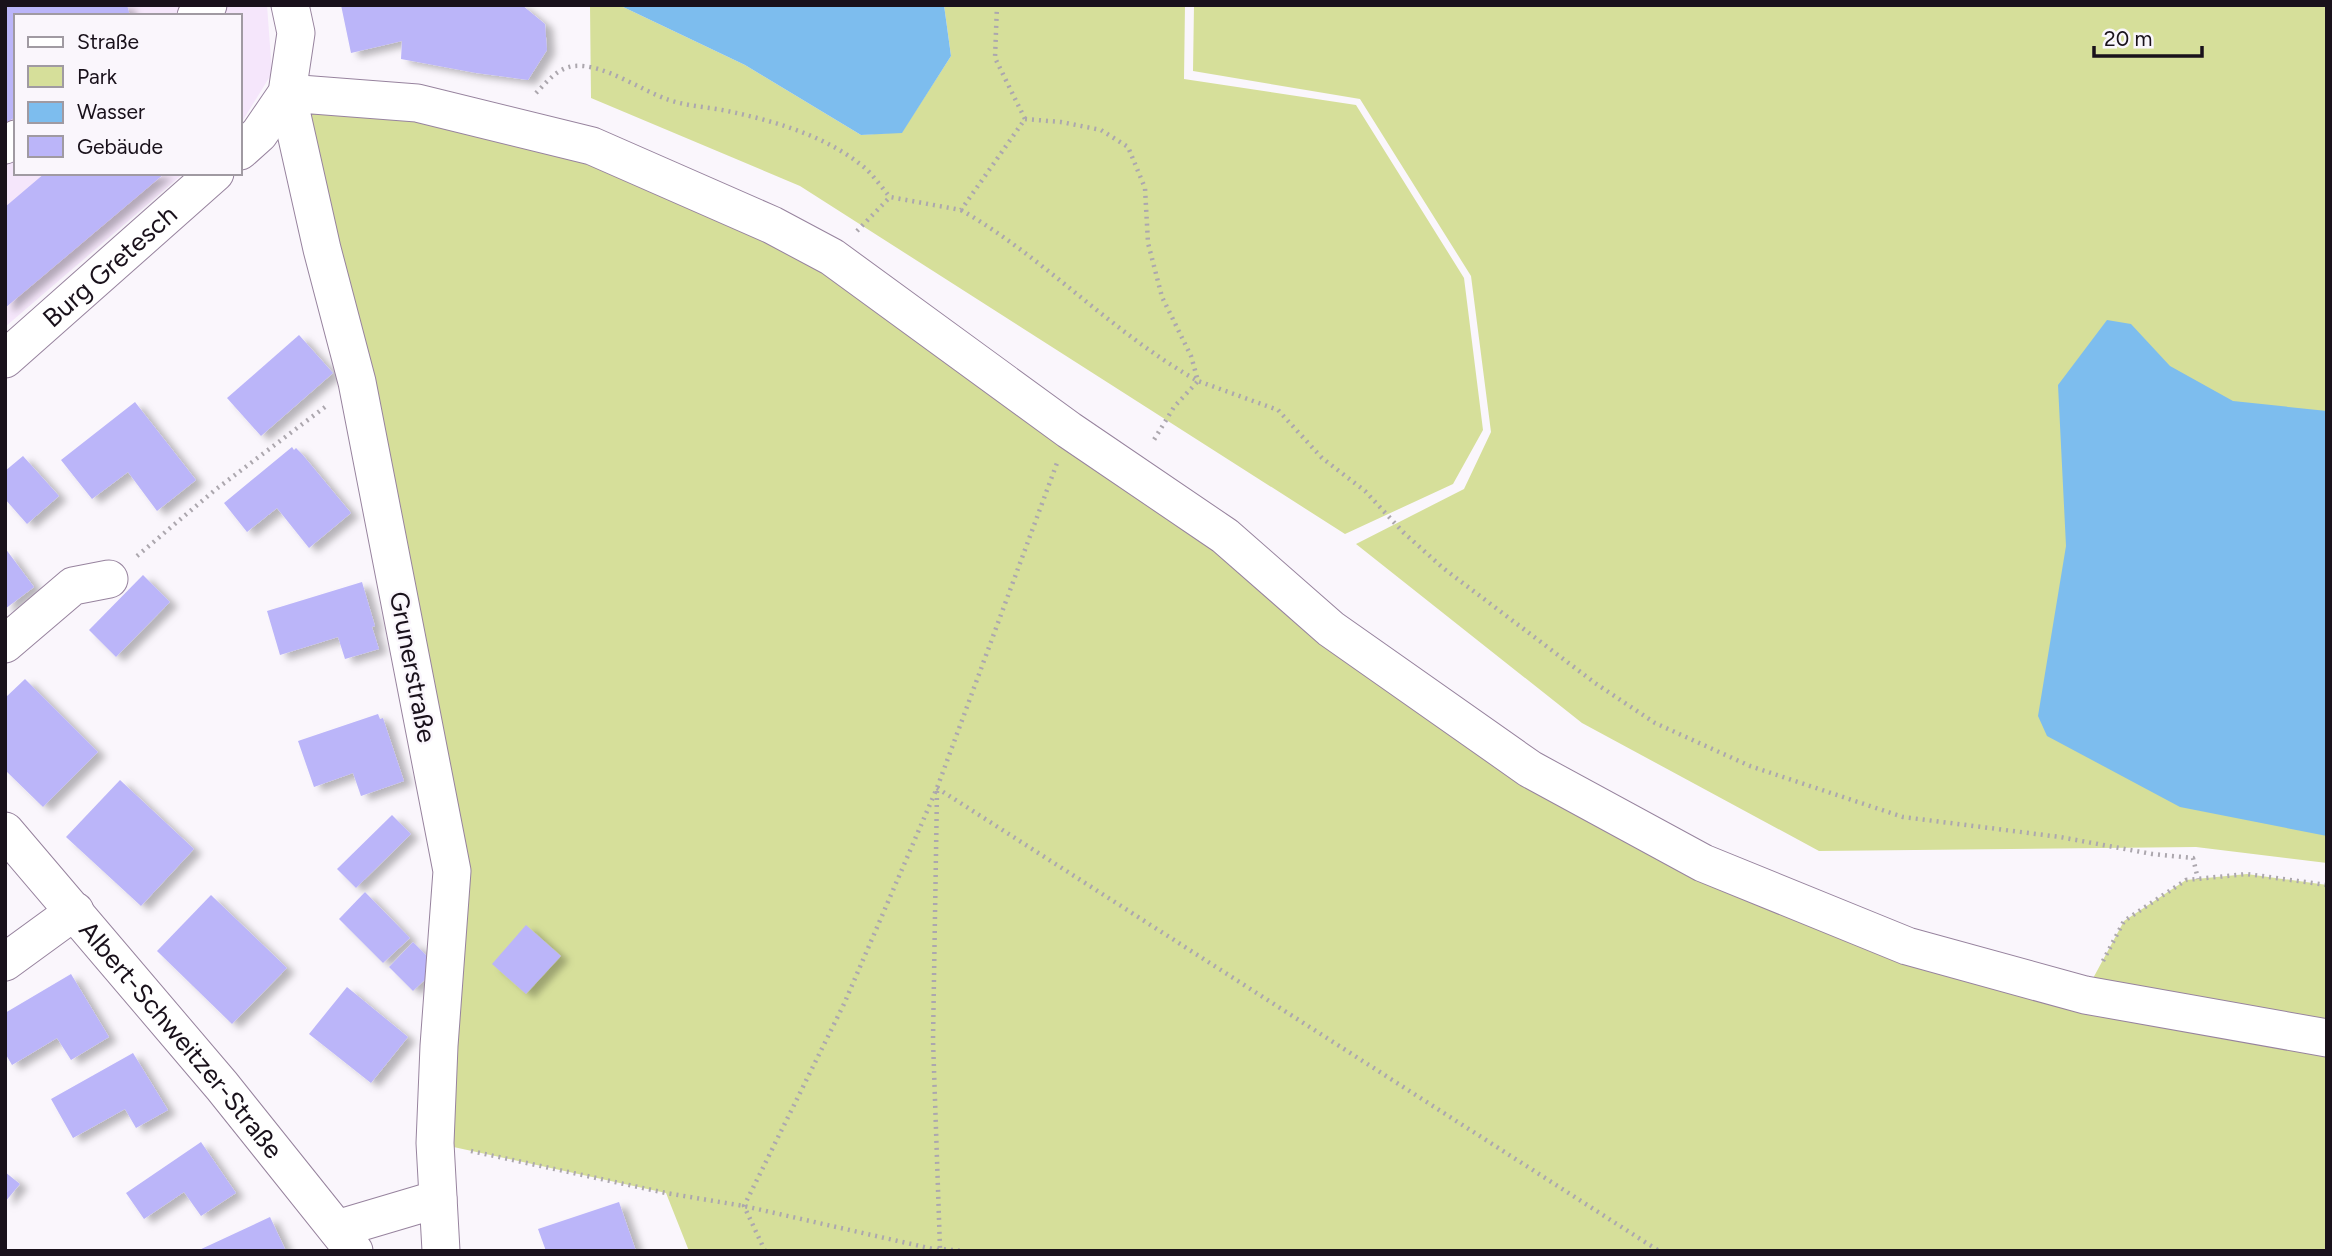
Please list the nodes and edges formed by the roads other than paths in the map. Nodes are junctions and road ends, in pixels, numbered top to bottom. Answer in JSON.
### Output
{"nodes":[{"id":1,"x":290,"y":5,"type":"edge"},
{"id":2,"x":287,"y":93,"type":"junction"},
{"id":3,"x":242,"y":149,"type":"edge"},
{"id":4,"x":213,"y":175,"type":"edge"},
{"id":5,"x":5,"y":359,"type":"edge"},
{"id":6,"x":110,"y":579,"type":"road end"},
{"id":7,"x":5,"y":645,"type":"edge"},
{"id":8,"x":5,"y":831,"type":"edge"},
{"id":9,"x":75,"y":911,"type":"junction"},
{"id":10,"x":5,"y":962,"type":"edge"},
{"id":11,"x":2327,"y":1038,"type":"edge"},
{"id":12,"x":438,"y":1199,"type":"junction"},
{"id":13,"x":346,"y":1240,"type":"edge"},
{"id":14,"x":441,"y":1251,"type":"edge"}],
"edges":[{"from":1,"to":2,"type":"street"},
{"from":2,"to":3,"type":"street"},
{"from":2,"to":11,"type":"street"},
{"from":2,"to":12,"type":"street","name":"Grunerstraße"},
{"from":4,"to":5,"type":"street","name":"Burg Gretesch"},
{"from":6,"to":7,"type":"street"},
{"from":8,"to":9,"type":"street","name":"Albert-Schweitzer-Straße"},
{"from":9,"to":10,"type":"street"},
{"from":9,"to":13,"type":"street","name":"Albert-Schweitzer-Straße"},
{"from":12,"to":13,"type":"street"},
{"from":12,"to":14,"type":"street","name":"Grunerstraße"}]}
